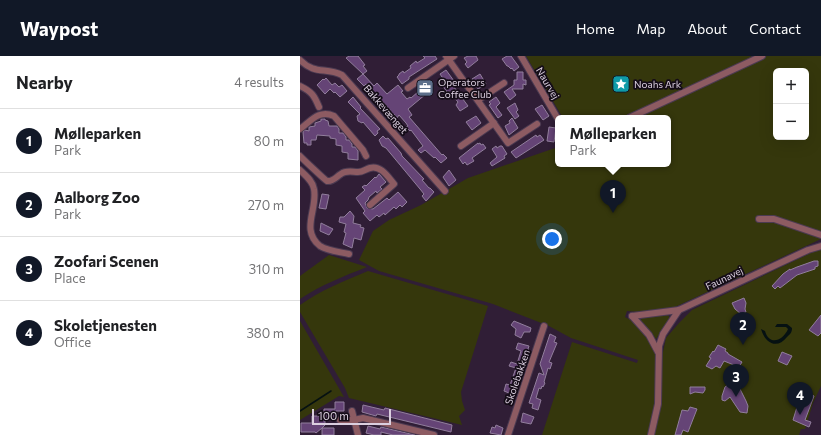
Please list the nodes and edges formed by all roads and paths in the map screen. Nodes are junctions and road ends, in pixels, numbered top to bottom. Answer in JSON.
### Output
{"nodes":[{"id":1,"x":521,"y":56,"type":"edge"},
{"id":2,"x":762,"y":56,"type":"edge"},
{"id":3,"x":450,"y":57,"type":"edge"},
{"id":4,"x":300,"y":60,"type":"edge"},
{"id":5,"x":504,"y":83,"type":"dead end"},
{"id":6,"x":300,"y":86,"type":"edge"},
{"id":7,"x":408,"y":88,"type":"dead end"},
{"id":8,"x":478,"y":100,"type":"junction"},
{"id":9,"x":319,"y":107,"type":"dead end"},
{"id":10,"x":556,"y":115,"type":"edge"},
{"id":11,"x":635,"y":115,"type":"edge"},
{"id":12,"x":494,"y":123,"type":"junction"},
{"id":13,"x":537,"y":124,"type":"dead end"},
{"id":14,"x":300,"y":128,"type":"edge"},
{"id":15,"x":461,"y":146,"type":"dead end"},
{"id":16,"x":300,"y":156,"type":"edge"},
{"id":17,"x":366,"y":156,"type":"dead end"},
{"id":18,"x":300,"y":170,"type":"edge"},
{"id":19,"x":445,"y":190,"type":"dead end"},
{"id":20,"x":370,"y":205,"type":"dead end"},
{"id":21,"x":759,"y":219,"type":"dead end"},
{"id":22,"x":821,"y":235,"type":"edge"},
{"id":23,"x":821,"y":246,"type":"edge"},
{"id":24,"x":349,"y":254,"type":"dead end"},
{"id":25,"x":679,"y":310,"type":"junction"},
{"id":26,"x":544,"y":326,"type":"dead end"},
{"id":27,"x":658,"y":352,"type":"junction"},
{"id":28,"x":352,"y":411,"type":"dead end"},
{"id":29,"x":340,"y":420,"type":"dead end"},
{"id":30,"x":354,"y":420,"type":"junction"},
{"id":31,"x":434,"y":434,"type":"edge"},
{"id":32,"x":358,"y":435,"type":"edge"},
{"id":33,"x":508,"y":435,"type":"edge"},
{"id":34,"x":651,"y":435,"type":"edge"}],
"edges":[{"from":1,"to":10,"type":"street","name":"Naurvej"},
{"from":2,"to":11,"type":"street"},
{"from":3,"to":7,"type":"street"},
{"from":3,"to":8,"type":"street"},
{"from":4,"to":19,"type":"street","name":"Bakkevænget"},
{"from":5,"to":8,"type":"street"},
{"from":6,"to":9,"type":"street"},
{"from":8,"to":12,"type":"street"},
{"from":12,"to":13,"type":"street"},
{"from":12,"to":15,"type":"street"},
{"from":14,"to":17,"type":"street"},
{"from":16,"to":20,"type":"street"},
{"from":18,"to":24,"type":"street"},
{"from":21,"to":22,"type":"street"},
{"from":23,"to":25,"type":"street","name":"Faunavej"},
{"from":25,"to":27,"type":"street"},
{"from":25,"to":27,"type":"street"},
{"from":26,"to":33,"type":"street","name":"Skolebakken"},
{"from":27,"to":34,"type":"street"},
{"from":28,"to":30,"type":"street"},
{"from":29,"to":30,"type":"street"},
{"from":30,"to":31,"type":"street"},
{"from":30,"to":32,"type":"street"}]}
